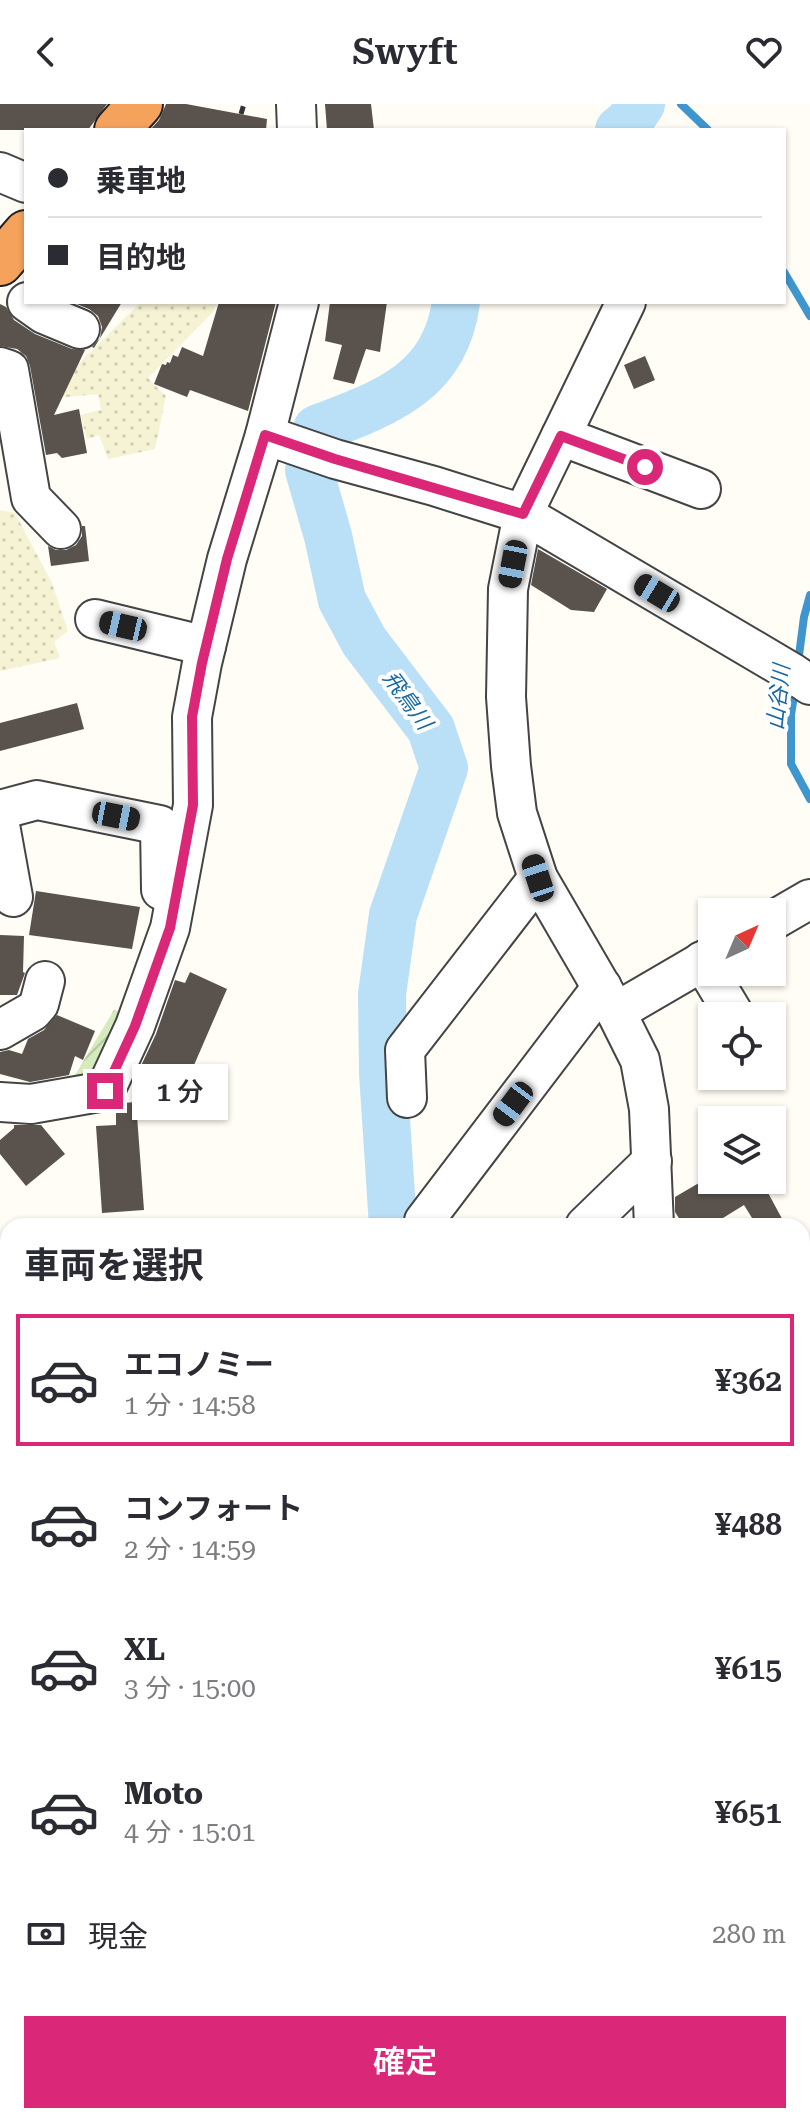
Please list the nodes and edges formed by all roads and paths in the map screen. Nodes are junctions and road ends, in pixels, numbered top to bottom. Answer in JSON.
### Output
{"nodes":[{"id":1,"x":140,"y":104,"type":"edge"},
{"id":2,"x":244,"y":104,"type":"edge"},
{"id":3,"x":296,"y":104,"type":"edge"},
{"id":4,"x":241,"y":114,"type":"dead end"},
{"id":5,"x":119,"y":128,"type":"edge"},
{"id":6,"x":297,"y":128,"type":"edge"},
{"id":7,"x":0,"y":172,"type":"edge"},
{"id":8,"x":24,"y":182,"type":"edge"},
{"id":9,"x":24,"y":235,"type":"edge"},
{"id":10,"x":0,"y":263,"type":"edge"},
{"id":11,"x":0,"y":280,"type":"edge"},
{"id":12,"x":24,"y":301,"type":"edge"},
{"id":13,"x":29,"y":304,"type":"edge"},
{"id":14,"x":298,"y":304,"type":"edge"},
{"id":15,"x":614,"y":306,"type":"edge"},
{"id":16,"x":80,"y":329,"type":"dead end"},
{"id":17,"x":0,"y":367,"type":"edge"},
{"id":18,"x":265,"y":435,"type":"junction"},
{"id":19,"x":561,"y":436,"type":"junction"},
{"id":20,"x":701,"y":489,"type":"dead end"},
{"id":21,"x":523,"y":514,"type":"junction"},
{"id":22,"x":61,"y":529,"type":"dead end"},
{"id":23,"x":95,"y":619,"type":"dead end"},
{"id":24,"x":206,"y":646,"type":"junction"},
{"id":25,"x":801,"y":678,"type":"edge"},
{"id":26,"x":0,"y":810,"type":"edge"},
{"id":27,"x":0,"y":825,"type":"edge"},
{"id":28,"x":538,"y":878,"type":"junction"},
{"id":29,"x":13,"y":897,"type":"dead end"},
{"id":30,"x":810,"y":899,"type":"edge"},
{"id":31,"x":786,"y":913,"type":"edge"},
{"id":32,"x":164,"y":944,"type":"junction"},
{"id":33,"x":698,"y":962,"type":"edge"},
{"id":34,"x":45,"y":981,"type":"dead end"},
{"id":35,"x":609,"y":999,"type":"junction"},
{"id":36,"x":0,"y":1030,"type":"edge"},
{"id":37,"x":407,"y":1098,"type":"dead end"},
{"id":38,"x":0,"y":1102,"type":"edge"},
{"id":39,"x":652,"y":1161,"type":"junction"},
{"id":40,"x":426,"y":1218,"type":"edge"},
{"id":41,"x":593,"y":1218,"type":"edge"},
{"id":42,"x":654,"y":1218,"type":"edge"}],
"edges":[{"from":1,"to":5,"type":"highway"},
{"from":2,"to":4,"type":"path"},
{"from":3,"to":6,"type":"street"},
{"from":7,"to":8,"type":"street"},
{"from":9,"to":10,"type":"highway"},
{"from":11,"to":12,"type":"street"},
{"from":13,"to":16,"type":"street"},
{"from":14,"to":18,"type":"street"},
{"from":15,"to":19,"type":"street"},
{"from":17,"to":22,"type":"street"},
{"from":18,"to":21,"type":"street"},
{"from":18,"to":24,"type":"street"},
{"from":19,"to":20,"type":"street"},
{"from":19,"to":21,"type":"street"},
{"from":21,"to":25,"type":"street"},
{"from":21,"to":28,"type":"street"},
{"from":23,"to":24,"type":"street"},
{"from":24,"to":32,"type":"street"},
{"from":26,"to":32,"type":"street"},
{"from":27,"to":29,"type":"street"},
{"from":28,"to":35,"type":"street"},
{"from":28,"to":37,"type":"street"},
{"from":30,"to":31,"type":"street"},
{"from":32,"to":38,"type":"street"},
{"from":33,"to":35,"type":"street"},
{"from":34,"to":36,"type":"street"},
{"from":35,"to":39,"type":"street"},
{"from":35,"to":40,"type":"street"},
{"from":39,"to":41,"type":"street"},
{"from":39,"to":42,"type":"street"}]}
